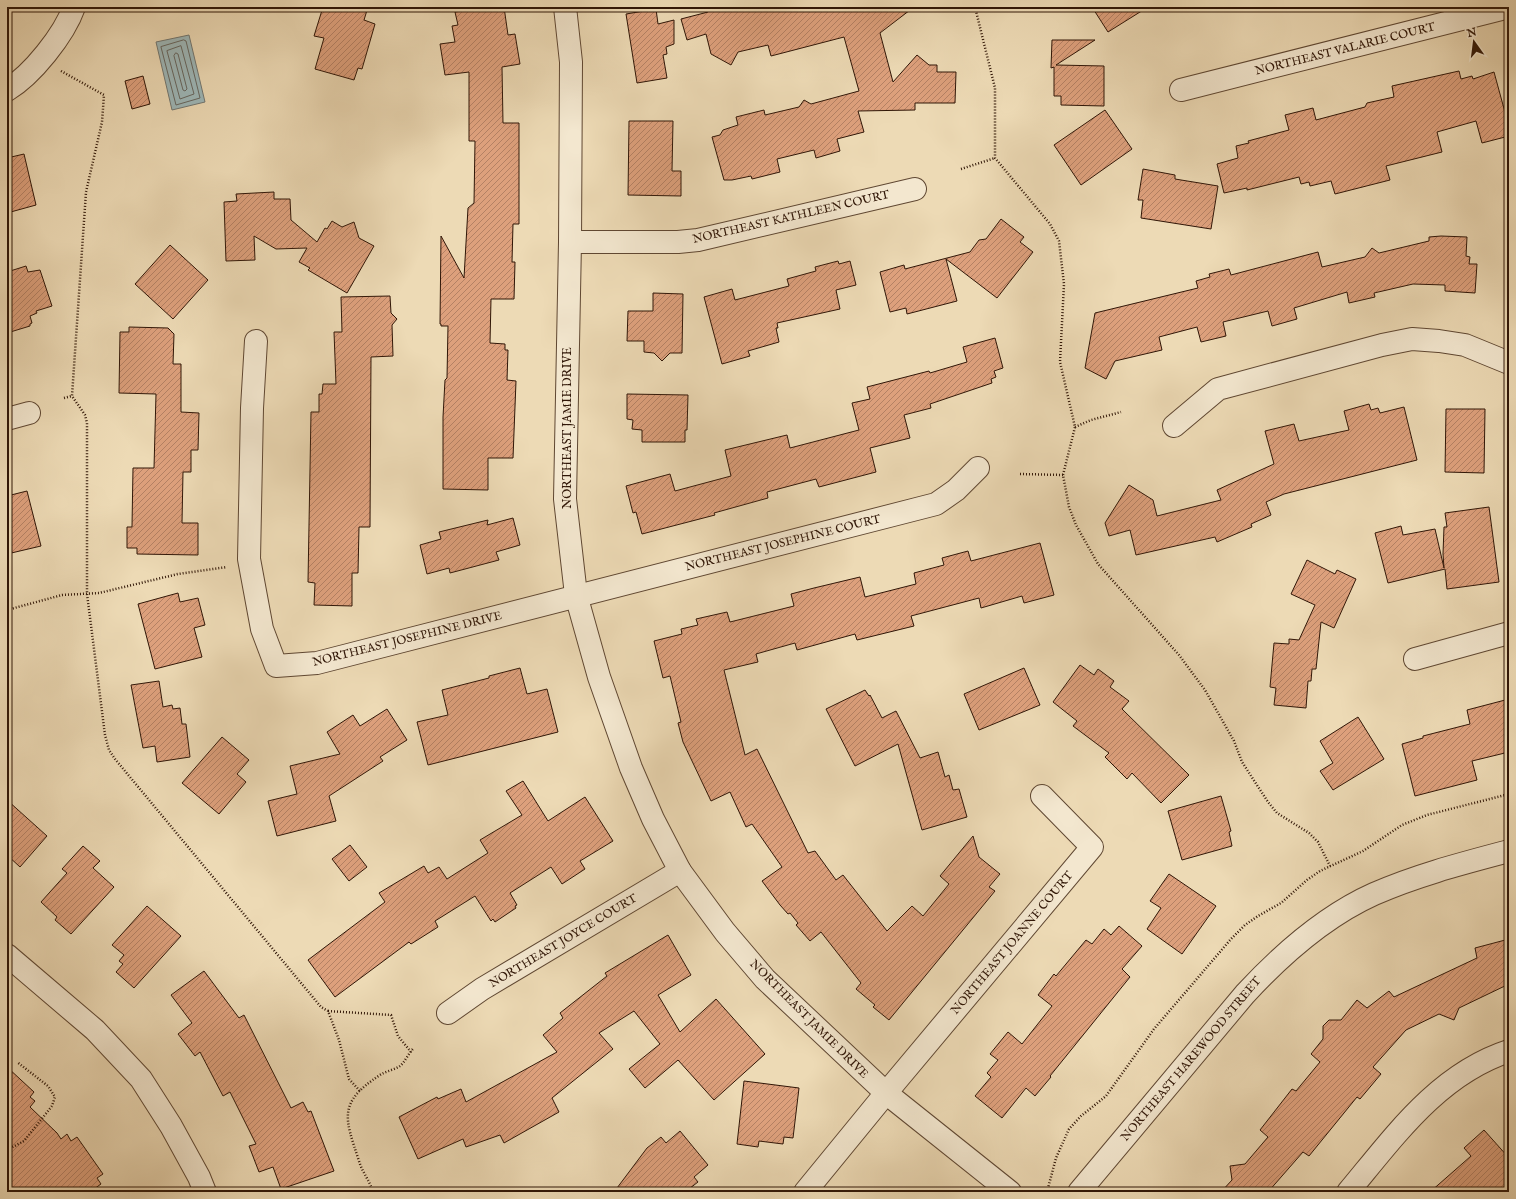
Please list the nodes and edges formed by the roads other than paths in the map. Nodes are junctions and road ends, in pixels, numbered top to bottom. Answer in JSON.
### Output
{"nodes":[{"id":1,"x":74,"y":7,"type":"edge"},
{"id":2,"x":565,"y":7,"type":"edge"},
{"id":3,"x":1509,"y":7,"type":"edge"},
{"id":4,"x":7,"y":90,"type":"edge"},
{"id":5,"x":1181,"y":90,"type":"dead end"},
{"id":6,"x":915,"y":188,"type":"dead end"},
{"id":7,"x":570,"y":242,"type":"junction"},
{"id":8,"x":256,"y":341,"type":"dead end"},
{"id":9,"x":1509,"y":363,"type":"edge"},
{"id":10,"x":29,"y":413,"type":"dead end"},
{"id":11,"x":7,"y":419,"type":"edge"},
{"id":12,"x":1174,"y":426,"type":"dead end"},
{"id":13,"x":978,"y":468,"type":"dead end"},
{"id":14,"x":576,"y":595,"type":"junction"},
{"id":15,"x":1509,"y":633,"type":"edge"},
{"id":16,"x":1415,"y":659,"type":"dead end"},
{"id":17,"x":1042,"y":796,"type":"dead end"},
{"id":18,"x":1509,"y":851,"type":"edge"},
{"id":19,"x":680,"y":871,"type":"junction"},
{"id":20,"x":7,"y":955,"type":"edge"},
{"id":21,"x":448,"y":1013,"type":"dead end"},
{"id":22,"x":1509,"y":1051,"type":"edge"},
{"id":23,"x":886,"y":1093,"type":"junction"},
{"id":24,"x":205,"y":1192,"type":"edge"},
{"id":25,"x":805,"y":1192,"type":"edge"},
{"id":26,"x":1010,"y":1192,"type":"edge"},
{"id":27,"x":1079,"y":1192,"type":"edge"},
{"id":28,"x":1348,"y":1192,"type":"edge"}],
"edges":[{"from":1,"to":4,"type":"street"},
{"from":2,"to":7,"type":"street","name":"NORTHEAST JAMIE DRIVE"},
{"from":3,"to":5,"type":"street","name":"NORTHEAST VALARIE COURT"},
{"from":6,"to":7,"type":"street","name":"NORTHEAST KATHLEEN COURT"},
{"from":7,"to":14,"type":"street","name":"NORTHEAST JAMIE DRIVE"},
{"from":8,"to":14,"type":"street","name":"NORTHEAST JOSEPHINE DRIVE"},
{"from":9,"to":12,"type":"street"},
{"from":10,"to":11,"type":"street"},
{"from":13,"to":14,"type":"street","name":"NORTHEAST JOSEPHINE COURT"},
{"from":14,"to":19,"type":"street","name":"NORTHEAST JAMIE DRIVE"},
{"from":15,"to":16,"type":"street"},
{"from":17,"to":23,"type":"street","name":"NORTHEAST JOANNE COURT"},
{"from":18,"to":27,"type":"street","name":"NORTHEAST HAREWOOD STREET"},
{"from":19,"to":21,"type":"street","name":"NORTHEAST JOYCE COURT"},
{"from":19,"to":23,"type":"street","name":"NORTHEAST JAMIE DRIVE"},
{"from":20,"to":24,"type":"street"},
{"from":22,"to":28,"type":"street"},
{"from":23,"to":25,"type":"street"},
{"from":23,"to":26,"type":"street","name":"NORTHEAST JAMIE DRIVE"}]}
